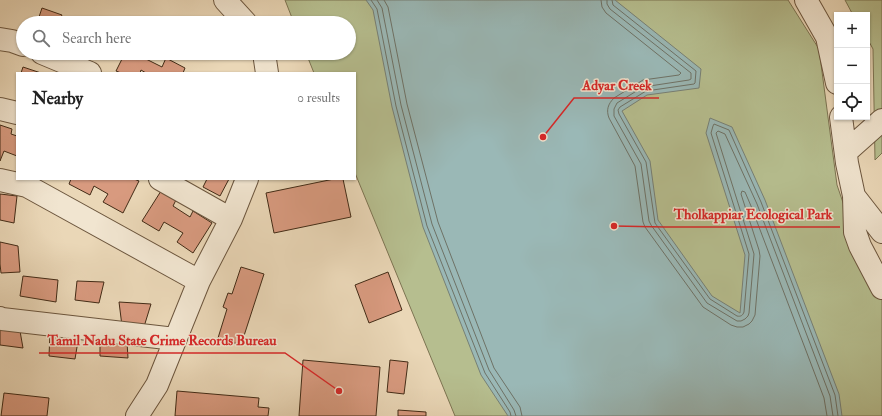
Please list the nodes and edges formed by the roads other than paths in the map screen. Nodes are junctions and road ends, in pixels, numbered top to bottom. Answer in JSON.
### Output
{"nodes":[{"id":1,"x":225,"y":0,"type":"edge"},
{"id":2,"x":806,"y":0,"type":"edge"},
{"id":3,"x":240,"y":16,"type":"edge"},
{"id":4,"x":0,"y":39,"type":"edge"},
{"id":5,"x":16,"y":42,"type":"edge"},
{"id":6,"x":59,"y":60,"type":"edge"},
{"id":7,"x":265,"y":60,"type":"edge"},
{"id":8,"x":834,"y":69,"type":"edge"},
{"id":9,"x":88,"y":72,"type":"edge"},
{"id":10,"x":267,"y":72,"type":"edge"},
{"id":11,"x":0,"y":109,"type":"edge"},
{"id":12,"x":16,"y":113,"type":"edge"},
{"id":13,"x":841,"y":120,"type":"edge"},
{"id":14,"x":882,"y":120,"type":"edge"},
{"id":15,"x":846,"y":152,"type":"junction"},
{"id":16,"x":0,"y":180,"type":"edge"},
{"id":17,"x":162,"y":180,"type":"edge"},
{"id":18,"x":247,"y":180,"type":"edge"},
{"id":19,"x":854,"y":196,"type":"junction"},
{"id":20,"x":231,"y":219,"type":"junction"},
{"id":21,"x":882,"y":232,"type":"edge"},
{"id":22,"x":199,"y":280,"type":"junction"},
{"id":23,"x":882,"y":288,"type":"edge"},
{"id":24,"x":0,"y":318,"type":"edge"},
{"id":25,"x":175,"y":338,"type":"junction"},
{"id":26,"x":137,"y":416,"type":"edge"}],
"edges":[{"from":1,"to":3,"type":"street"},
{"from":2,"to":8,"type":"street"},
{"from":4,"to":5,"type":"street"},
{"from":6,"to":9,"type":"street"},
{"from":7,"to":10,"type":"street"},
{"from":11,"to":12,"type":"street"},
{"from":13,"to":15,"type":"street"},
{"from":14,"to":15,"type":"street"},
{"from":15,"to":19,"type":"street"},
{"from":16,"to":22,"type":"street"},
{"from":17,"to":20,"type":"street"},
{"from":18,"to":20,"type":"street"},
{"from":19,"to":21,"type":"street"},
{"from":19,"to":23,"type":"street"},
{"from":20,"to":22,"type":"street"},
{"from":22,"to":25,"type":"street"},
{"from":24,"to":25,"type":"street"},
{"from":25,"to":26,"type":"street"}]}
